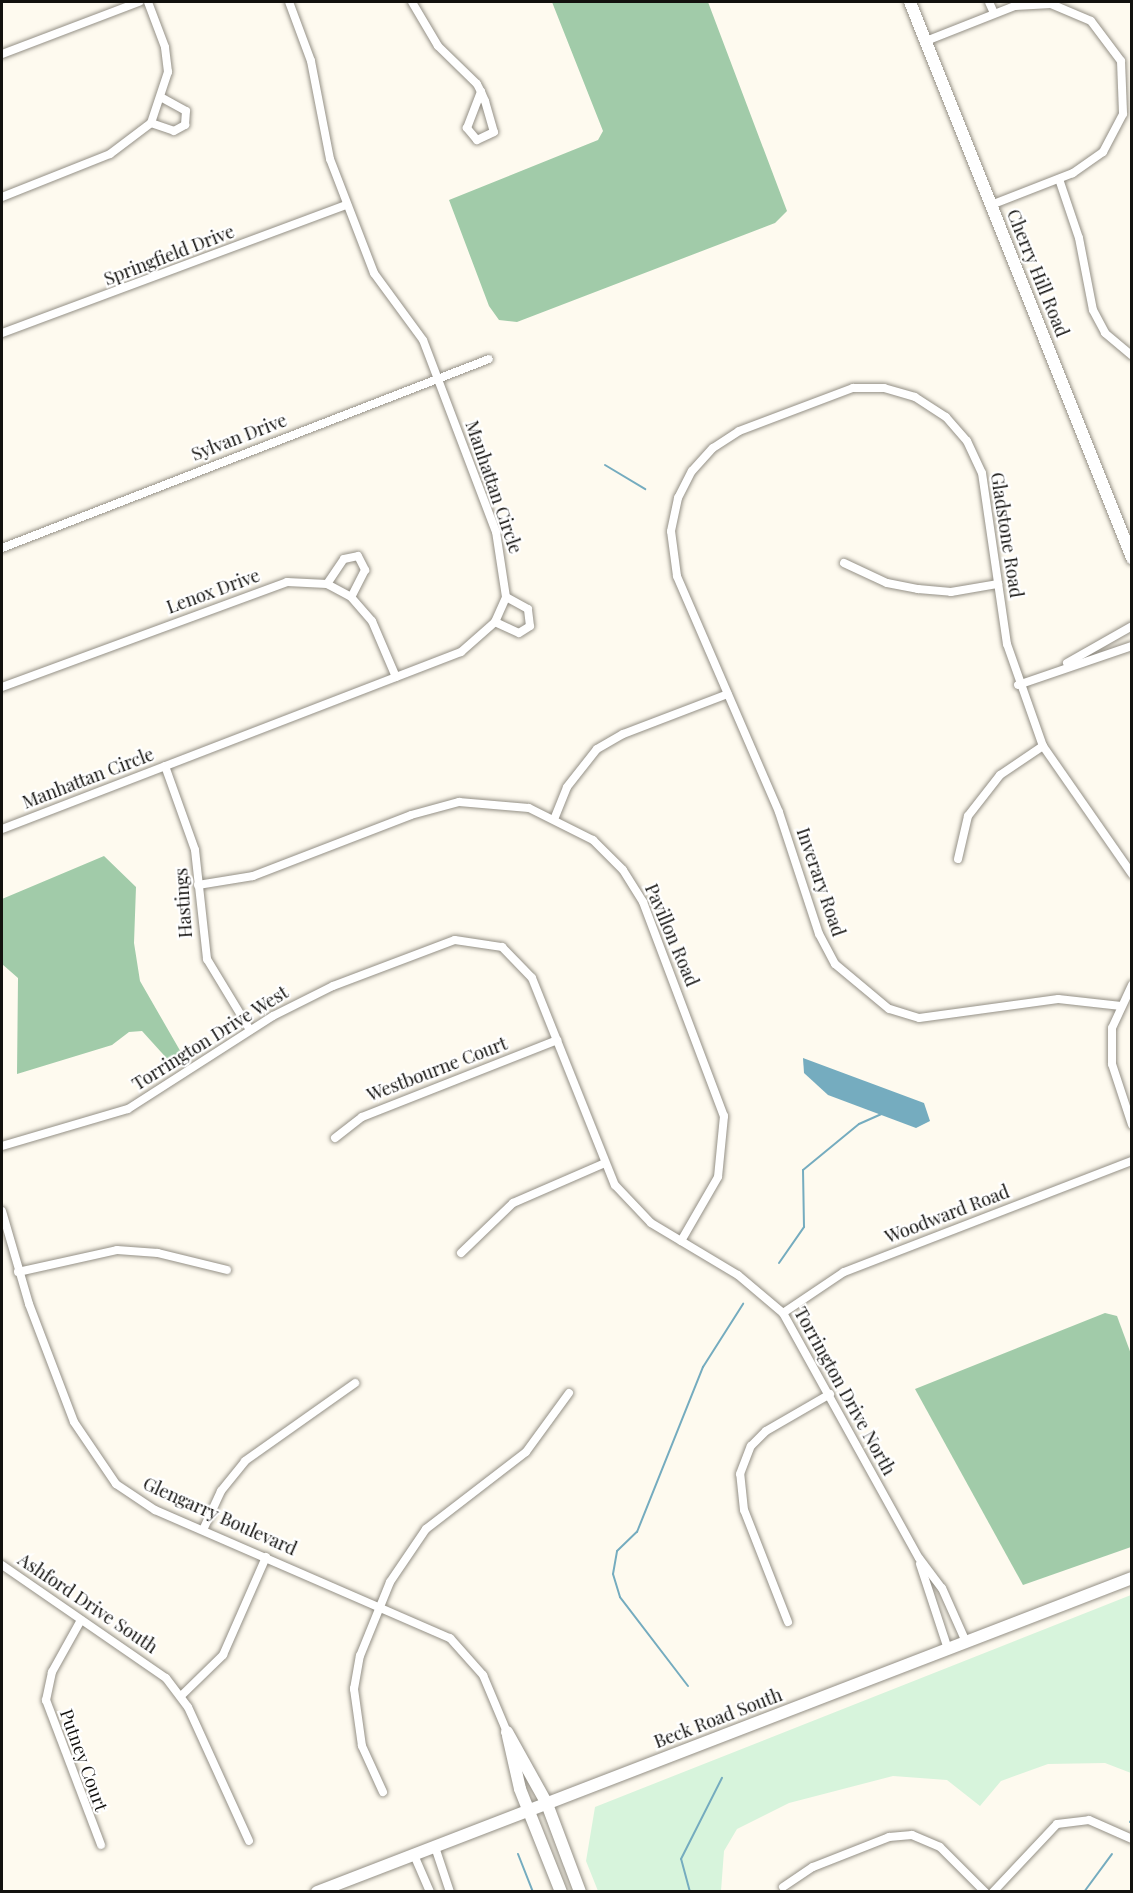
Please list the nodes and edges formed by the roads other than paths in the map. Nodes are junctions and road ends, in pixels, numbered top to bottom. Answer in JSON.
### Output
{"nodes":[{"id":1,"x":139,"y":2,"type":"edge"},
{"id":2,"x":148,"y":2,"type":"edge"},
{"id":3,"x":289,"y":2,"type":"edge"},
{"id":4,"x":412,"y":2,"type":"edge"},
{"id":5,"x":910,"y":2,"type":"edge"},
{"id":6,"x":989,"y":2,"type":"edge"},
{"id":7,"x":994,"y":13,"type":"junction"},
{"id":8,"x":926,"y":41,"type":"junction"},
{"id":9,"x":2,"y":54,"type":"edge"},
{"id":10,"x":481,"y":92,"type":"junction"},
{"id":11,"x":163,"y":98,"type":"junction"},
{"id":12,"x":152,"y":123,"type":"junction"},
{"id":13,"x":1059,"y":179,"type":"junction"},
{"id":14,"x":2,"y":197,"type":"edge"},
{"id":15,"x":347,"y":205,"type":"junction"},
{"id":16,"x":991,"y":205,"type":"junction"},
{"id":17,"x":2,"y":333,"type":"edge"},
{"id":18,"x":1131,"y":356,"type":"edge"},
{"id":19,"x":489,"y":359,"type":"dead end"},
{"id":20,"x":437,"y":379,"type":"junction"},
{"id":21,"x":671,"y":531,"type":"joint"},
{"id":22,"x":2,"y":548,"type":"edge"},
{"id":23,"x":1131,"y":558,"type":"edge"},
{"id":24,"x":844,"y":563,"type":"dead end"},
{"id":25,"x":327,"y":584,"type":"junction"},
{"id":26,"x":998,"y":584,"type":"junction"},
{"id":27,"x":351,"y":597,"type":"junction"},
{"id":28,"x":506,"y":597,"type":"junction"},
{"id":29,"x":495,"y":622,"type":"junction"},
{"id":30,"x":1131,"y":626,"type":"edge"},
{"id":31,"x":1131,"y":646,"type":"edge"},
{"id":32,"x":1064,"y":665,"type":"junction"},
{"id":33,"x":396,"y":676,"type":"junction"},
{"id":34,"x":1018,"y":685,"type":"junction"},
{"id":35,"x":2,"y":687,"type":"edge"},
{"id":36,"x":728,"y":694,"type":"junction"},
{"id":37,"x":1043,"y":746,"type":"junction"},
{"id":38,"x":165,"y":766,"type":"junction"},
{"id":39,"x":555,"y":817,"type":"junction"},
{"id":40,"x":2,"y":829,"type":"edge"},
{"id":41,"x":958,"y":859,"type":"dead end"},
{"id":42,"x":1131,"y":874,"type":"edge"},
{"id":43,"x":198,"y":885,"type":"junction"},
{"id":44,"x":502,"y":947,"type":"joint"},
{"id":45,"x":1131,"y":986,"type":"edge"},
{"id":46,"x":1121,"y":1006,"type":"junction"},
{"id":47,"x":250,"y":1030,"type":"junction"},
{"id":48,"x":557,"y":1040,"type":"junction"},
{"id":49,"x":1131,"y":1125,"type":"edge"},
{"id":50,"x":335,"y":1138,"type":"dead end"},
{"id":51,"x":2,"y":1146,"type":"edge"},
{"id":52,"x":1131,"y":1161,"type":"edge"},
{"id":53,"x":605,"y":1163,"type":"junction"},
{"id":54,"x":2,"y":1211,"type":"edge"},
{"id":55,"x":681,"y":1241,"type":"junction"},
{"id":56,"x":461,"y":1253,"type":"dead end"},
{"id":57,"x":227,"y":1270,"type":"dead end"},
{"id":58,"x":18,"y":1272,"type":"junction"},
{"id":59,"x":783,"y":1313,"type":"junction"},
{"id":60,"x":355,"y":1383,"type":"dead end"},
{"id":61,"x":569,"y":1393,"type":"dead end"},
{"id":62,"x":830,"y":1394,"type":"junction"},
{"id":63,"x":203,"y":1530,"type":"junction"},
{"id":64,"x":266,"y":1557,"type":"junction"},
{"id":65,"x":919,"y":1558,"type":"junction"},
{"id":66,"x":2,"y":1565,"type":"edge"},
{"id":67,"x":1131,"y":1578,"type":"edge"},
{"id":68,"x":380,"y":1605,"type":"junction"},
{"id":69,"x":81,"y":1620,"type":"junction"},
{"id":70,"x":789,"y":1622,"type":"dead end"},
{"id":71,"x":966,"y":1642,"type":"junction"},
{"id":72,"x":948,"y":1649,"type":"junction"},
{"id":73,"x":181,"y":1696,"type":"junction"},
{"id":74,"x":507,"y":1732,"type":"junction"},
{"id":75,"x":383,"y":1792,"type":"dead end"},
{"id":76,"x":547,"y":1804,"type":"junction"},
{"id":77,"x":528,"y":1811,"type":"junction"},
{"id":78,"x":1131,"y":1839,"type":"edge"},
{"id":79,"x":249,"y":1841,"type":"dead end"},
{"id":80,"x":101,"y":1845,"type":"dead end"},
{"id":81,"x":435,"y":1847,"type":"junction"},
{"id":82,"x":414,"y":1855,"type":"junction"},
{"id":83,"x":783,"y":1887,"type":"dead end"},
{"id":84,"x":317,"y":1892,"type":"edge"},
{"id":85,"x":430,"y":1892,"type":"edge"},
{"id":86,"x":450,"y":1892,"type":"edge"},
{"id":87,"x":561,"y":1892,"type":"edge"},
{"id":88,"x":580,"y":1892,"type":"edge"},
{"id":89,"x":985,"y":1892,"type":"edge"},
{"id":90,"x":993,"y":1892,"type":"edge"}],
"edges":[{"from":1,"to":9,"type":"street"},
{"from":2,"to":11,"type":"street"},
{"from":3,"to":15,"type":"street","name":"Manhattan Circle"},
{"from":4,"to":10,"type":"street"},
{"from":5,"to":8,"type":"main road","name":"Cherry Hill Road"},
{"from":6,"to":7,"type":"street"},
{"from":7,"to":8,"type":"street"},
{"from":7,"to":13,"type":"street"},
{"from":8,"to":16,"type":"main road","name":"Cherry Hill Road"},
{"from":10,"to":10,"type":"street"},
{"from":11,"to":12,"type":"street"},
{"from":11,"to":12,"type":"street"},
{"from":12,"to":14,"type":"street"},
{"from":13,"to":16,"type":"street"},
{"from":13,"to":18,"type":"street"},
{"from":15,"to":17,"type":"street","name":"Springfield Drive"},
{"from":15,"to":20,"type":"street","name":"Manhattan Circle"},
{"from":16,"to":23,"type":"main road","name":"Cherry Hill Road"},
{"from":19,"to":20,"type":"street","name":"Sylvan Drive"},
{"from":20,"to":22,"type":"street","name":"Sylvan Drive"},
{"from":20,"to":28,"type":"street","name":"Manhattan Circle"},
{"from":21,"to":26,"type":"street","name":"Gladstone Road"},
{"from":21,"to":36,"type":"street","name":"Inverary Road"},
{"from":24,"to":26,"type":"street"},
{"from":25,"to":27,"type":"street","name":"Lenox Drive"},
{"from":25,"to":27,"type":"street"},
{"from":25,"to":35,"type":"street","name":"Lenox Drive"},
{"from":26,"to":34,"type":"street","name":"Gladstone Road"},
{"from":27,"to":33,"type":"street","name":"Lenox Drive"},
{"from":28,"to":29,"type":"street","name":"Manhattan Circle"},
{"from":28,"to":29,"type":"street"},
{"from":29,"to":33,"type":"street","name":"Manhattan Circle"},
{"from":30,"to":32,"type":"street"},
{"from":31,"to":32,"type":"street"},
{"from":32,"to":34,"type":"street"},
{"from":33,"to":38,"type":"street","name":"Manhattan Circle"},
{"from":34,"to":37,"type":"street","name":"Gladstone Road"},
{"from":36,"to":39,"type":"street"},
{"from":36,"to":46,"type":"street","name":"Inverary Road"},
{"from":37,"to":41,"type":"street"},
{"from":37,"to":42,"type":"street","name":"Gladstone Road"},
{"from":38,"to":40,"type":"street","name":"Manhattan Circle"},
{"from":38,"to":43,"type":"street","name":"Hastings"},
{"from":39,"to":43,"type":"street","name":"Pavillon Road"},
{"from":39,"to":55,"type":"street","name":"Pavillon Road"},
{"from":43,"to":47,"type":"street","name":"Hastings"},
{"from":44,"to":47,"type":"street","name":"Torrington Drive West"},
{"from":44,"to":48,"type":"street","name":"Torrington Drive North"},
{"from":45,"to":46,"type":"street"},
{"from":46,"to":49,"type":"street"},
{"from":47,"to":51,"type":"street","name":"Torrington Drive West"},
{"from":48,"to":50,"type":"street","name":"Westbourne Court"},
{"from":48,"to":53,"type":"street","name":"Torrington Drive North"},
{"from":52,"to":59,"type":"street","name":"Woodward Road"},
{"from":53,"to":55,"type":"street","name":"Torrington Drive North"},
{"from":53,"to":56,"type":"street"},
{"from":54,"to":58,"type":"street","name":"Glengarry Boulevard"},
{"from":55,"to":59,"type":"street","name":"Torrington Drive North"},
{"from":57,"to":58,"type":"street"},
{"from":58,"to":63,"type":"street","name":"Glengarry Boulevard"},
{"from":59,"to":62,"type":"street","name":"Torrington Drive North"},
{"from":60,"to":63,"type":"street"},
{"from":61,"to":68,"type":"street"},
{"from":62,"to":65,"type":"street","name":"Torrington Drive North"},
{"from":62,"to":70,"type":"street"},
{"from":63,"to":64,"type":"street","name":"Glengarry Boulevard"},
{"from":64,"to":68,"type":"street","name":"Glengarry Boulevard"},
{"from":64,"to":73,"type":"street"},
{"from":65,"to":71,"type":"street","name":"Torrington Drive North"},
{"from":65,"to":72,"type":"street","name":"Torrington Drive North"},
{"from":66,"to":69,"type":"street","name":"Ashford Drive South"},
{"from":67,"to":71,"type":"main road","name":"Beck Road South"},
{"from":68,"to":74,"type":"street","name":"Glengarry Boulevard"},
{"from":68,"to":75,"type":"street"},
{"from":69,"to":73,"type":"street","name":"Ashford Drive South"},
{"from":69,"to":80,"type":"street","name":"Putney Court"},
{"from":71,"to":72,"type":"main road","name":"Beck Road South"},
{"from":72,"to":76,"type":"main road","name":"Beck Road South"},
{"from":73,"to":79,"type":"street","name":"Ashford Drive South"},
{"from":74,"to":76,"type":"main road","name":"Glengarry Boulevard"},
{"from":74,"to":77,"type":"main road","name":"Glengarry Boulevard"},
{"from":76,"to":77,"type":"main road","name":"Beck Road South"},
{"from":76,"to":88,"type":"main road","name":"Glengarry Boulevard"},
{"from":77,"to":81,"type":"main road","name":"Beck Road South"},
{"from":77,"to":87,"type":"main road","name":"Glengarry Boulevard"},
{"from":78,"to":90,"type":"street"},
{"from":81,"to":82,"type":"main road","name":"Beck Road South"},
{"from":81,"to":86,"type":"street"},
{"from":82,"to":84,"type":"main road","name":"Beck Road South"},
{"from":82,"to":85,"type":"street"},
{"from":83,"to":89,"type":"street"}]}
